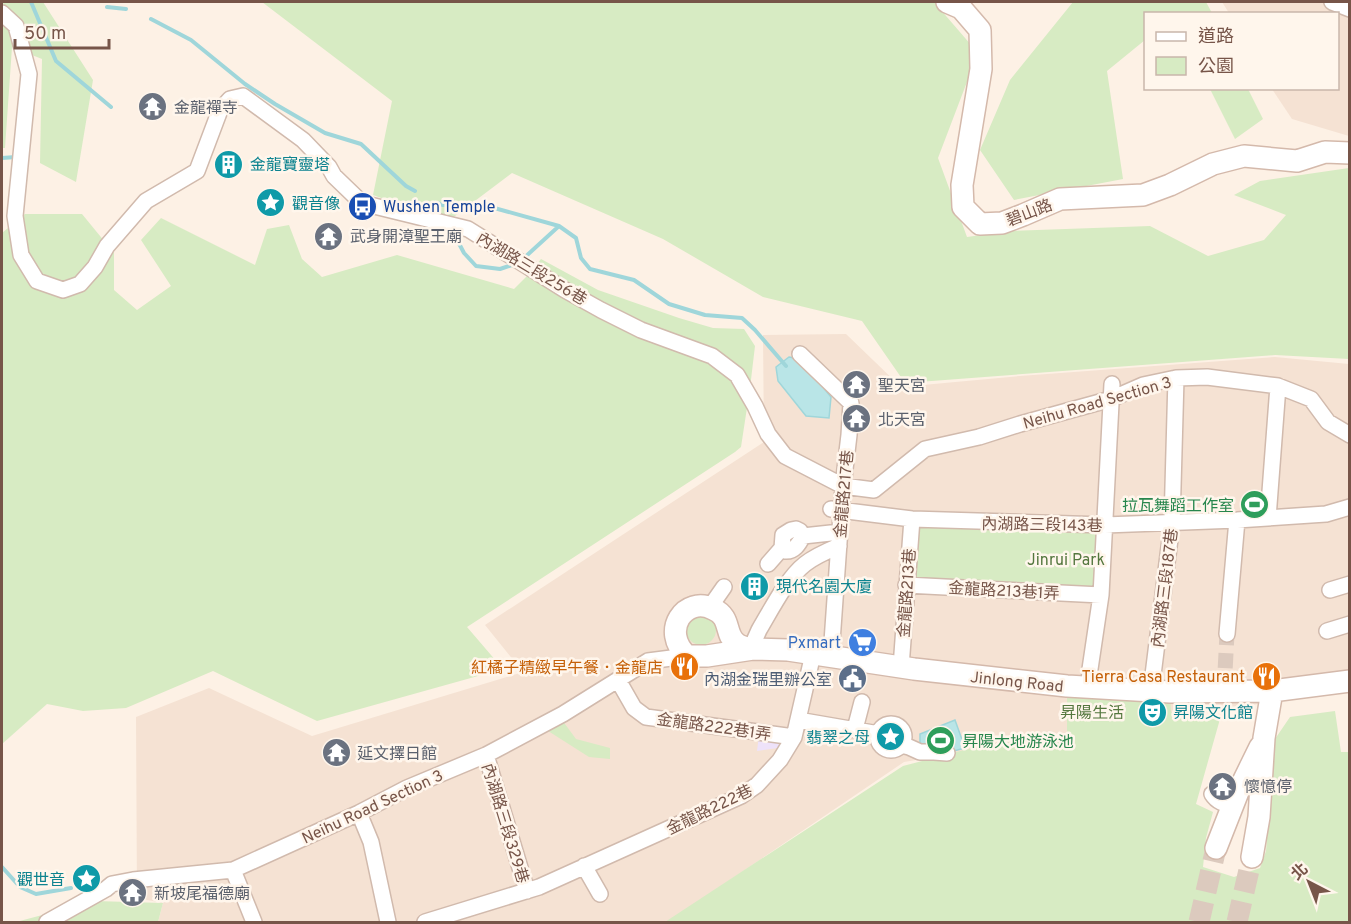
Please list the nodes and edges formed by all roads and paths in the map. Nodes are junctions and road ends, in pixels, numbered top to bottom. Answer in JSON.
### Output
{"nodes":[{"id":1,"x":947,"y":2,"type":"edge"},
{"id":2,"x":1332,"y":2,"type":"edge"},
{"id":3,"x":1350,"y":9,"type":"edge"},
{"id":4,"x":2,"y":13,"type":"edge"},
{"id":5,"x":1350,"y":153,"type":"edge"},
{"id":6,"x":800,"y":354,"type":"dead end"},
{"id":7,"x":1176,"y":378,"type":"junction"},
{"id":8,"x":1278,"y":386,"type":"junction"},
{"id":9,"x":1111,"y":391,"type":"junction"},
{"id":10,"x":1350,"y":435,"type":"edge"},
{"id":11,"x":843,"y":486,"type":"junction"},
{"id":12,"x":874,"y":490,"type":"junction"},
{"id":13,"x":1350,"y":507,"type":"edge"},
{"id":14,"x":836,"y":509,"type":"junction"},
{"id":15,"x":870,"y":513,"type":"junction"},
{"id":16,"x":1268,"y":518,"type":"junction"},
{"id":17,"x":912,"y":519,"type":"junction"},
{"id":18,"x":1237,"y":520,"type":"junction"},
{"id":19,"x":1172,"y":523,"type":"junction"},
{"id":20,"x":1105,"y":525,"type":"junction"},
{"id":21,"x":839,"y":539,"type":"junction"},
{"id":22,"x":768,"y":564,"type":"dead end"},
{"id":23,"x":1350,"y":584,"type":"edge"},
{"id":24,"x":906,"y":585,"type":"junction"},
{"id":25,"x":724,"y":586,"type":"dead end"},
{"id":26,"x":1330,"y":590,"type":"dead end"},
{"id":27,"x":1101,"y":595,"type":"junction"},
{"id":28,"x":710,"y":608,"type":"junction"},
{"id":29,"x":1350,"y":624,"type":"edge"},
{"id":30,"x":1327,"y":631,"type":"dead end"},
{"id":31,"x":1227,"y":634,"type":"tunnel mouth"},
{"id":32,"x":753,"y":649,"type":"junction"},
{"id":33,"x":822,"y":655,"type":"junction"},
{"id":34,"x":687,"y":656,"type":"junction"},
{"id":35,"x":901,"y":667,"type":"junction"},
{"id":36,"x":618,"y":680,"type":"junction"},
{"id":37,"x":1350,"y":681,"type":"edge"},
{"id":38,"x":1089,"y":688,"type":"junction"},
{"id":39,"x":1151,"y":691,"type":"junction"},
{"id":40,"x":1272,"y":691,"type":"junction"},
{"id":41,"x":862,"y":702,"type":"dead end"},
{"id":42,"x":798,"y":720,"type":"junction"},
{"id":43,"x":855,"y":729,"type":"junction"},
{"id":44,"x":794,"y":737,"type":"junction"},
{"id":45,"x":1264,"y":738,"type":"junction"},
{"id":46,"x":947,"y":753,"type":"dead end"},
{"id":47,"x":486,"y":755,"type":"junction"},
{"id":48,"x":1212,"y":794,"type":"dead end"},
{"id":49,"x":1232,"y":808,"type":"junction"},
{"id":50,"x":358,"y":813,"type":"junction"},
{"id":51,"x":1259,"y":817,"type":"junction"},
{"id":52,"x":584,"y":866,"type":"junction"},
{"id":53,"x":233,"y":870,"type":"junction"},
{"id":54,"x":527,"y":891,"type":"junction"},
{"id":55,"x":600,"y":894,"type":"dead end"},
{"id":56,"x":47,"y":922,"type":"edge"},
{"id":57,"x":254,"y":922,"type":"edge"},
{"id":58,"x":388,"y":922,"type":"edge"},
{"id":59,"x":425,"y":922,"type":"edge"}],
"edges":[{"from":1,"to":5,"type":"street","name":"碧山路"},
{"from":2,"to":3,"type":"street"},
{"from":4,"to":11,"type":"street","name":"內湖路三段256巷"},
{"from":6,"to":11,"type":"street","name":"金龍路217巷"},
{"from":7,"to":8,"type":"street","name":"Neihu Road Section 3"},
{"from":7,"to":9,"type":"street","name":"Neihu Road Section 3"},
{"from":7,"to":19,"type":"street","name":"內湖路三段187巷"},
{"from":8,"to":10,"type":"street","name":"Neihu Road Section 3"},
{"from":8,"to":16,"type":"street"},
{"from":9,"to":12,"type":"street","name":"Neihu Road Section 3"},
{"from":9,"to":20,"type":"street"},
{"from":11,"to":12,"type":"street"},
{"from":11,"to":14,"type":"street","name":"金龍路217巷"},
{"from":12,"to":15,"type":"street"},
{"from":13,"to":16,"type":"street","name":"內湖路三段143巷"},
{"from":14,"to":15,"type":"street","name":"內湖路三段143巷"},
{"from":14,"to":21,"type":"street","name":"金龍路217巷"},
{"from":15,"to":17,"type":"street","name":"內湖路三段143巷"},
{"from":16,"to":18,"type":"street","name":"內湖路三段143巷"},
{"from":17,"to":20,"type":"street","name":"內湖路三段143巷"},
{"from":17,"to":24,"type":"street","name":"金龍路213巷"},
{"from":18,"to":19,"type":"street","name":"內湖路三段143巷"},
{"from":18,"to":31,"type":"street"},
{"from":19,"to":20,"type":"street","name":"內湖路三段143巷"},
{"from":19,"to":39,"type":"street","name":"內湖路三段187巷"},
{"from":20,"to":27,"type":"street"},
{"from":21,"to":22,"type":"street"},
{"from":21,"to":32,"type":"street"},
{"from":21,"to":33,"type":"street","name":"金龍路217巷"},
{"from":23,"to":26,"type":"street"},
{"from":24,"to":27,"type":"street","name":"金龍路213巷1弄"},
{"from":24,"to":35,"type":"street","name":"金龍路213巷"},
{"from":25,"to":28,"type":"street"},
{"from":27,"to":38,"type":"street"},
{"from":28,"to":32,"type":"street"},
{"from":28,"to":34,"type":"street"},
{"from":29,"to":30,"type":"street"},
{"from":32,"to":33,"type":"street","name":"Jinlong Road"},
{"from":32,"to":34,"type":"street","name":"Jinlong Road"},
{"from":33,"to":35,"type":"street","name":"Jinlong Road"},
{"from":33,"to":42,"type":"street","name":"金龍路222巷"},
{"from":34,"to":36,"type":"street","name":"Neihu Road Section 3"},
{"from":35,"to":38,"type":"street","name":"Jinlong Road"},
{"from":36,"to":44,"type":"street","name":"金龍路222巷1弄"},
{"from":36,"to":47,"type":"street","name":"Neihu Road Section 3"},
{"from":37,"to":40,"type":"street","name":"Jinlong Road"},
{"from":38,"to":39,"type":"street","name":"Jinlong Road"},
{"from":39,"to":40,"type":"street","name":"Jinlong Road"},
{"from":40,"to":45,"type":"street"},
{"from":41,"to":43,"type":"street"},
{"from":42,"to":43,"type":"street"},
{"from":42,"to":44,"type":"street","name":"金龍路222巷"},
{"from":43,"to":46,"type":"street"},
{"from":44,"to":52,"type":"street","name":"金龍路222巷"},
{"from":45,"to":49,"type":"street"},
{"from":45,"to":51,"type":"street"},
{"from":47,"to":50,"type":"street","name":"Neihu Road Section 3"},
{"from":47,"to":54,"type":"street","name":"內湖路三段329巷"},
{"from":48,"to":49,"type":"street"},
{"from":49,"to":51,"type":"street"},
{"from":49,"to":51,"type":"street"},
{"from":50,"to":53,"type":"street","name":"Neihu Road Section 3"},
{"from":50,"to":58,"type":"street"},
{"from":52,"to":54,"type":"street","name":"金龍路222巷"},
{"from":52,"to":55,"type":"street"},
{"from":53,"to":56,"type":"street","name":"Neihu Road Section 3"},
{"from":53,"to":57,"type":"street"},
{"from":54,"to":59,"type":"street","name":"金龍路222巷"}]}
